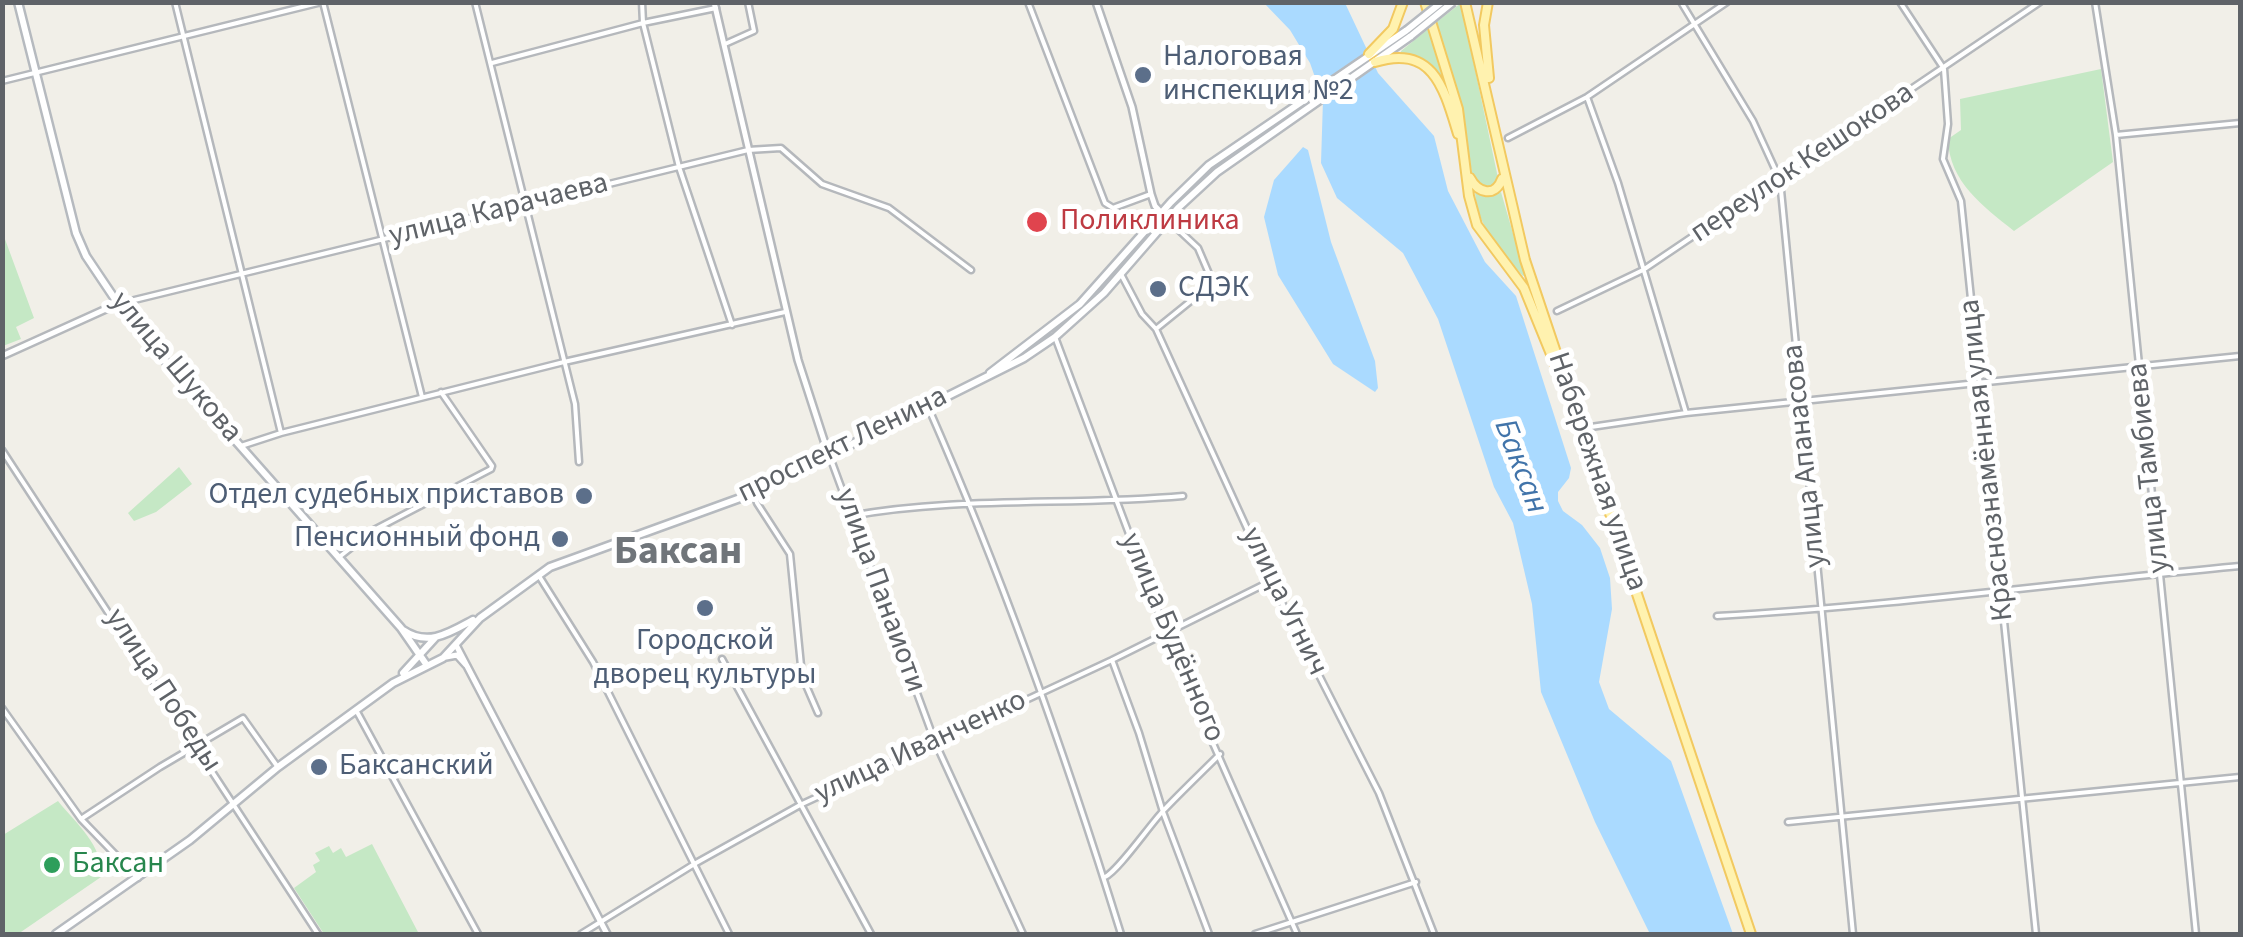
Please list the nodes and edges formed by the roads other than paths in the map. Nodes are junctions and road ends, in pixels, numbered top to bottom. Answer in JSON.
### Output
{"nodes":[{"id":1,"x":18,"y":2,"type":"edge"},
{"id":2,"x":174,"y":2,"type":"edge"},
{"id":3,"x":323,"y":2,"type":"edge"},
{"id":4,"x":476,"y":2,"type":"edge"},
{"id":5,"x":642,"y":2,"type":"edge"},
{"id":6,"x":748,"y":2,"type":"edge"},
{"id":7,"x":1028,"y":2,"type":"edge"},
{"id":8,"x":1096,"y":2,"type":"edge"},
{"id":9,"x":1403,"y":2,"type":"edge"},
{"id":10,"x":1424,"y":2,"type":"edge"},
{"id":11,"x":1442,"y":2,"type":"edge"},
{"id":12,"x":1453,"y":2,"type":"edge"},
{"id":13,"x":1465,"y":2,"type":"edge"},
{"id":14,"x":1488,"y":2,"type":"edge"},
{"id":15,"x":1681,"y":2,"type":"edge"},
{"id":16,"x":1727,"y":2,"type":"edge"},
{"id":17,"x":1900,"y":2,"type":"edge"},
{"id":18,"x":2040,"y":2,"type":"edge"},
{"id":19,"x":2095,"y":2,"type":"edge"},
{"id":20,"x":715,"y":5,"type":"edge"},
{"id":21,"x":643,"y":23,"type":"junction"},
{"id":22,"x":1695,"y":24,"type":"junction"},
{"id":23,"x":1409,"y":33,"type":"junction"},
{"id":24,"x":183,"y":38,"type":"junction"},
{"id":25,"x":724,"y":44,"type":"junction"},
{"id":26,"x":1372,"y":58,"type":"junction"},
{"id":27,"x":490,"y":63,"type":"junction"},
{"id":28,"x":1944,"y":69,"type":"junction"},
{"id":29,"x":36,"y":72,"type":"junction"},
{"id":30,"x":2,"y":81,"type":"edge"},
{"id":31,"x":1490,"y":98,"type":"junction"},
{"id":32,"x":1587,"y":98,"type":"junction"},
{"id":33,"x":2240,"y":124,"type":"edge"},
{"id":34,"x":2116,"y":135,"type":"junction"},
{"id":35,"x":1508,"y":138,"type":"dead end"},
{"id":36,"x":748,"y":150,"type":"junction"},
{"id":37,"x":1463,"y":151,"type":"junction"},
{"id":38,"x":1465,"y":164,"type":"junction"},
{"id":39,"x":679,"y":167,"type":"junction"},
{"id":40,"x":1503,"y":172,"type":"junction"},
{"id":41,"x":1780,"y":180,"type":"junction"},
{"id":42,"x":1151,"y":194,"type":"junction"},
{"id":43,"x":524,"y":205,"type":"junction"},
{"id":44,"x":1165,"y":217,"type":"junction"},
{"id":45,"x":384,"y":239,"type":"junction"},
{"id":46,"x":971,"y":270,"type":"dead end"},
{"id":47,"x":1644,"y":270,"type":"junction"},
{"id":48,"x":243,"y":272,"type":"junction"},
{"id":49,"x":1121,"y":274,"type":"junction"},
{"id":50,"x":117,"y":304,"type":"junction"},
{"id":51,"x":1557,"y":311,"type":"dead end"},
{"id":52,"x":786,"y":312,"type":"junction"},
{"id":53,"x":732,"y":324,"type":"junction"},
{"id":54,"x":1156,"y":330,"type":"junction"},
{"id":55,"x":1055,"y":336,"type":"junction"},
{"id":56,"x":2,"y":356,"type":"edge"},
{"id":57,"x":2240,"y":356,"type":"edge"},
{"id":58,"x":564,"y":362,"type":"junction"},
{"id":59,"x":2139,"y":366,"type":"junction"},
{"id":60,"x":989,"y":374,"type":"junction"},
{"id":61,"x":1980,"y":383,"type":"junction"},
{"id":62,"x":441,"y":392,"type":"junction"},
{"id":63,"x":422,"y":398,"type":"junction"},
{"id":64,"x":1571,"y":399,"type":"junction"},
{"id":65,"x":1800,"y":403,"type":"junction"},
{"id":66,"x":928,"y":405,"type":"junction"},
{"id":67,"x":1686,"y":413,"type":"junction"},
{"id":68,"x":1591,"y":427,"type":"dead end"},
{"id":69,"x":281,"y":433,"type":"junction"},
{"id":70,"x":241,"y":446,"type":"junction"},
{"id":71,"x":2,"y":450,"type":"edge"},
{"id":72,"x":829,"y":456,"type":"junction"},
{"id":73,"x":579,"y":462,"type":"dead end"},
{"id":74,"x":754,"y":493,"type":"junction"},
{"id":75,"x":1183,"y":496,"type":"dead end"},
{"id":76,"x":1114,"y":502,"type":"junction"},
{"id":77,"x":972,"y":505,"type":"junction"},
{"id":78,"x":850,"y":516,"type":"junction"},
{"id":79,"x":338,"y":558,"type":"junction"},
{"id":80,"x":2240,"y":566,"type":"edge"},
{"id":81,"x":2162,"y":573,"type":"junction"},
{"id":82,"x":538,"y":576,"type":"junction"},
{"id":83,"x":1271,"y":581,"type":"junction"},
{"id":84,"x":2002,"y":588,"type":"junction"},
{"id":85,"x":1820,"y":610,"type":"junction"},
{"id":86,"x":1717,"y":616,"type":"dead end"},
{"id":87,"x":480,"y":618,"type":"junction"},
{"id":88,"x":402,"y":629,"type":"junction"},
{"id":89,"x":1166,"y":634,"type":"junction"},
{"id":90,"x":440,"y":636,"type":"junction"},
{"id":91,"x":457,"y":646,"type":"junction"},
{"id":92,"x":416,"y":658,"type":"junction"},
{"id":93,"x":444,"y":658,"type":"junction"},
{"id":94,"x":722,"y":659,"type":"dead end"},
{"id":95,"x":1112,"y":660,"type":"junction"},
{"id":96,"x":428,"y":664,"type":"junction"},
{"id":97,"x":473,"y":675,"type":"junction"},
{"id":98,"x":399,"y":678,"type":"junction"},
{"id":99,"x":1041,"y":692,"type":"junction"},
{"id":100,"x":2,"y":708,"type":"edge"},
{"id":101,"x":356,"y":710,"type":"junction"},
{"id":102,"x":818,"y":713,"type":"dead end"},
{"id":103,"x":935,"y":742,"type":"junction"},
{"id":104,"x":197,"y":745,"type":"junction"},
{"id":105,"x":1220,"y":754,"type":"junction"},
{"id":106,"x":278,"y":768,"type":"junction"},
{"id":107,"x":2240,"y":777,"type":"edge"},
{"id":108,"x":2181,"y":782,"type":"junction"},
{"id":109,"x":2023,"y":800,"type":"junction"},
{"id":110,"x":236,"y":805,"type":"junction"},
{"id":111,"x":800,"y":806,"type":"junction"},
{"id":112,"x":1163,"y":812,"type":"junction"},
{"id":113,"x":1843,"y":817,"type":"junction"},
{"id":114,"x":81,"y":819,"type":"junction"},
{"id":115,"x":1788,"y":822,"type":"dead end"},
{"id":116,"x":696,"y":864,"type":"junction"},
{"id":117,"x":1104,"y":877,"type":"junction"},
{"id":118,"x":138,"y":878,"type":"junction"},
{"id":119,"x":1416,"y":882,"type":"junction"},
{"id":120,"x":601,"y":922,"type":"junction"},
{"id":121,"x":1293,"y":922,"type":"junction"},
{"id":122,"x":56,"y":934,"type":"edge"},
{"id":123,"x":318,"y":934,"type":"edge"},
{"id":124,"x":478,"y":934,"type":"edge"},
{"id":125,"x":581,"y":934,"type":"edge"},
{"id":126,"x":607,"y":934,"type":"edge"},
{"id":127,"x":729,"y":934,"type":"edge"},
{"id":128,"x":871,"y":934,"type":"edge"},
{"id":129,"x":1023,"y":934,"type":"edge"},
{"id":130,"x":1121,"y":934,"type":"edge"},
{"id":131,"x":1209,"y":934,"type":"edge"},
{"id":132,"x":1255,"y":934,"type":"edge"},
{"id":133,"x":1297,"y":934,"type":"edge"},
{"id":134,"x":1434,"y":934,"type":"edge"},
{"id":135,"x":1751,"y":934,"type":"edge"},
{"id":136,"x":1852,"y":934,"type":"edge"},
{"id":137,"x":2036,"y":934,"type":"edge"},
{"id":138,"x":2196,"y":934,"type":"edge"}],
"edges":[{"from":1,"to":29,"type":"main road","name":"улица Шукова"},
{"from":2,"to":24,"type":"street"},
{"from":3,"to":24,"type":"street"},
{"from":3,"to":45,"type":"street"},
{"from":4,"to":27,"type":"street"},
{"from":5,"to":21,"type":"street"},
{"from":6,"to":25,"type":"street"},
{"from":7,"to":42,"type":"street"},
{"from":8,"to":42,"type":"street"},
{"from":9,"to":26,"type":"main road"},
{"from":10,"to":37,"type":"main road"},
{"from":11,"to":23,"type":"main road","bridge":true},
{"from":12,"to":23,"type":"main road","bridge":true},
{"from":13,"to":31,"type":"main road","name":"Набережная улица"},
{"from":14,"to":31,"type":"main road"},
{"from":15,"to":22,"type":"street","name":"улица Апанасова"},
{"from":16,"to":22,"type":"street"},
{"from":17,"to":28,"type":"street","name":"Краснознамённая улица"},
{"from":18,"to":28,"type":"street","name":"переулок Кешокова"},
{"from":19,"to":34,"type":"street","name":"улица Тамбиева"},
{"from":20,"to":21,"type":"street"},
{"from":20,"to":25,"type":"street","name":"улица Панаиоти"},
{"from":21,"to":27,"type":"street"},
{"from":21,"to":39,"type":"street"},
{"from":22,"to":32,"type":"street"},
{"from":22,"to":41,"type":"street","name":"улица Апанасова"},
{"from":23,"to":26,"type":"main road"},
{"from":24,"to":29,"type":"street"},
{"from":24,"to":48,"type":"street"},
{"from":25,"to":36,"type":"street","name":"улица Панаиоти"},
{"from":26,"to":37,"type":"main road"},
{"from":26,"to":44,"type":"main road"},
{"from":26,"to":44,"type":"main road"},
{"from":27,"to":43,"type":"street"},
{"from":28,"to":41,"type":"street","name":"переулок Кешокова"},
{"from":28,"to":61,"type":"street","name":"Краснознамённая улица"},
{"from":29,"to":30,"type":"street"},
{"from":29,"to":50,"type":"main road","name":"улица Шукова"},
{"from":31,"to":40,"type":"main road","name":"Набережная улица"},
{"from":32,"to":35,"type":"street"},
{"from":32,"to":47,"type":"street"},
{"from":33,"to":34,"type":"street"},
{"from":34,"to":59,"type":"street","name":"улица Тамбиева"},
{"from":36,"to":39,"type":"street","name":"улица Карачаева"},
{"from":36,"to":46,"type":"street","name":"улица Карачаева"},
{"from":36,"to":52,"type":"street","name":"улица Панаиоти"},
{"from":37,"to":38,"type":"main road"},
{"from":38,"to":40,"type":"main road"},
{"from":38,"to":64,"type":"main road"},
{"from":39,"to":43,"type":"street","name":"улица Карачаева"},
{"from":39,"to":53,"type":"street"},
{"from":40,"to":64,"type":"main road","name":"Набережная улица"},
{"from":41,"to":47,"type":"street","name":"переулок Кешокова"},
{"from":41,"to":65,"type":"street","name":"улица Апанасова"},
{"from":42,"to":44,"type":"street"},
{"from":43,"to":45,"type":"street","name":"улица Карачаева"},
{"from":43,"to":58,"type":"street"},
{"from":44,"to":49,"type":"main road","name":"проспект Ленина"},
{"from":44,"to":54,"type":"street"},
{"from":44,"to":60,"type":"main road","name":"проспект Ленина"},
{"from":45,"to":48,"type":"street","name":"улица Карачаева"},
{"from":45,"to":63,"type":"street"},
{"from":47,"to":51,"type":"street","name":"переулок Кешокова"},
{"from":47,"to":67,"type":"street"},
{"from":48,"to":50,"type":"street","name":"улица Карачаева"},
{"from":48,"to":69,"type":"street"},
{"from":49,"to":54,"type":"street","name":"улица Угнич"},
{"from":49,"to":55,"type":"main road","name":"проспект Ленина"},
{"from":50,"to":56,"type":"street","name":"улица Карачаева"},
{"from":50,"to":70,"type":"main road","name":"улица Шукова"},
{"from":52,"to":53,"type":"street"},
{"from":52,"to":72,"type":"street","name":"улица Панаиоти"},
{"from":53,"to":58,"type":"street"},
{"from":54,"to":83,"type":"street","name":"улица Угнич"},
{"from":55,"to":60,"type":"main road","name":"проспект Ленина"},
{"from":55,"to":76,"type":"street","name":"улица Будённого"},
{"from":57,"to":59,"type":"street"},
{"from":58,"to":62,"type":"street"},
{"from":58,"to":73,"type":"street"},
{"from":59,"to":61,"type":"street"},
{"from":59,"to":81,"type":"street","name":"улица Тамбиева"},
{"from":60,"to":66,"type":"main road","name":"проспект Ленина"},
{"from":61,"to":65,"type":"street"},
{"from":61,"to":84,"type":"street","name":"Краснознамённая улица"},
{"from":62,"to":63,"type":"street"},
{"from":62,"to":79,"type":"street"},
{"from":63,"to":69,"type":"street"},
{"from":64,"to":135,"type":"main road","name":"Набережная улица"},
{"from":65,"to":67,"type":"street"},
{"from":65,"to":85,"type":"street","name":"улица Апанасова"},
{"from":66,"to":72,"type":"main road","name":"проспект Ленина"},
{"from":66,"to":77,"type":"street"},
{"from":67,"to":68,"type":"street"},
{"from":69,"to":70,"type":"street"},
{"from":70,"to":79,"type":"main road","name":"улица Шукова"},
{"from":71,"to":104,"type":"street","name":"улица Победы"},
{"from":72,"to":74,"type":"main road","name":"проспект Ленина"},
{"from":72,"to":78,"type":"street","name":"улица Панаиоти"},
{"from":74,"to":82,"type":"main road","name":"проспект Ленина"},
{"from":74,"to":102,"type":"street"},
{"from":75,"to":76,"type":"street"},
{"from":76,"to":77,"type":"street"},
{"from":76,"to":89,"type":"street","name":"улица Будённого"},
{"from":77,"to":78,"type":"street"},
{"from":77,"to":99,"type":"street"},
{"from":78,"to":103,"type":"street","name":"улица Панаиоти"},
{"from":79,"to":88,"type":"main road","name":"улица Шукова"},
{"from":80,"to":81,"type":"street"},
{"from":81,"to":84,"type":"street"},
{"from":81,"to":108,"type":"street","name":"улица Тамбиева"},
{"from":82,"to":87,"type":"main road","name":"проспект Ленина"},
{"from":82,"to":116,"type":"street"},
{"from":83,"to":89,"type":"street","name":"улица Иванченко"},
{"from":83,"to":119,"type":"street","name":"улица Угнич"},
{"from":84,"to":85,"type":"street"},
{"from":84,"to":109,"type":"street","name":"Краснознамённая улица"},
{"from":85,"to":86,"type":"street"},
{"from":85,"to":113,"type":"street","name":"улица Апанасова"},
{"from":87,"to":90,"type":"main road"},
{"from":87,"to":91,"type":"main road"},
{"from":88,"to":90,"type":"main road"},
{"from":88,"to":92,"type":"main road","name":"улица Шукова"},
{"from":89,"to":95,"type":"street","name":"улица Иванченко"},
{"from":89,"to":105,"type":"street","name":"улица Будённого"},
{"from":90,"to":91,"type":"main road"},
{"from":90,"to":92,"type":"main road"},
{"from":91,"to":93,"type":"main road"},
{"from":91,"to":97,"type":"street"},
{"from":92,"to":96,"type":"main road","name":"улица Шукова"},
{"from":92,"to":98,"type":"main road"},
{"from":93,"to":96,"type":"main road"},
{"from":93,"to":97,"type":"street"},
{"from":94,"to":111,"type":"street"},
{"from":95,"to":99,"type":"street","name":"улица Иванченко"},
{"from":95,"to":112,"type":"street"},
{"from":96,"to":98,"type":"main road"},
{"from":97,"to":120,"type":"street"},
{"from":98,"to":101,"type":"main road"},
{"from":99,"to":103,"type":"street","name":"улица Иванченко"},
{"from":99,"to":117,"type":"street"},
{"from":100,"to":114,"type":"street"},
{"from":101,"to":106,"type":"main road"},
{"from":101,"to":124,"type":"street"},
{"from":103,"to":111,"type":"street","name":"улица Иванченко"},
{"from":103,"to":129,"type":"street","name":"улица Панаиоти"},
{"from":104,"to":106,"type":"street"},
{"from":104,"to":110,"type":"street","name":"улица Победы"},
{"from":104,"to":114,"type":"street"},
{"from":105,"to":112,"type":"street"},
{"from":105,"to":121,"type":"street","name":"улица Будённого"},
{"from":106,"to":110,"type":"main road"},
{"from":107,"to":108,"type":"street"},
{"from":108,"to":109,"type":"street"},
{"from":108,"to":138,"type":"street","name":"улица Тамбиева"},
{"from":109,"to":113,"type":"street"},
{"from":109,"to":137,"type":"street","name":"Краснознамённая улица"},
{"from":110,"to":118,"type":"main road"},
{"from":110,"to":123,"type":"street","name":"улица Победы"},
{"from":111,"to":116,"type":"street","name":"улица Иванченко"},
{"from":111,"to":128,"type":"street"},
{"from":112,"to":117,"type":"street"},
{"from":112,"to":131,"type":"street"},
{"from":113,"to":115,"type":"street"},
{"from":113,"to":136,"type":"street","name":"улица Апанасова"},
{"from":114,"to":118,"type":"street"},
{"from":116,"to":120,"type":"street","name":"улица Иванченко"},
{"from":116,"to":127,"type":"street"},
{"from":117,"to":130,"type":"street"},
{"from":118,"to":122,"type":"main road"},
{"from":119,"to":121,"type":"street"},
{"from":119,"to":134,"type":"street","name":"улица Угнич"},
{"from":120,"to":125,"type":"street","name":"улица Иванченко"},
{"from":120,"to":126,"type":"street"},
{"from":121,"to":132,"type":"street"},
{"from":121,"to":133,"type":"street","name":"улица Будённого"}]}
